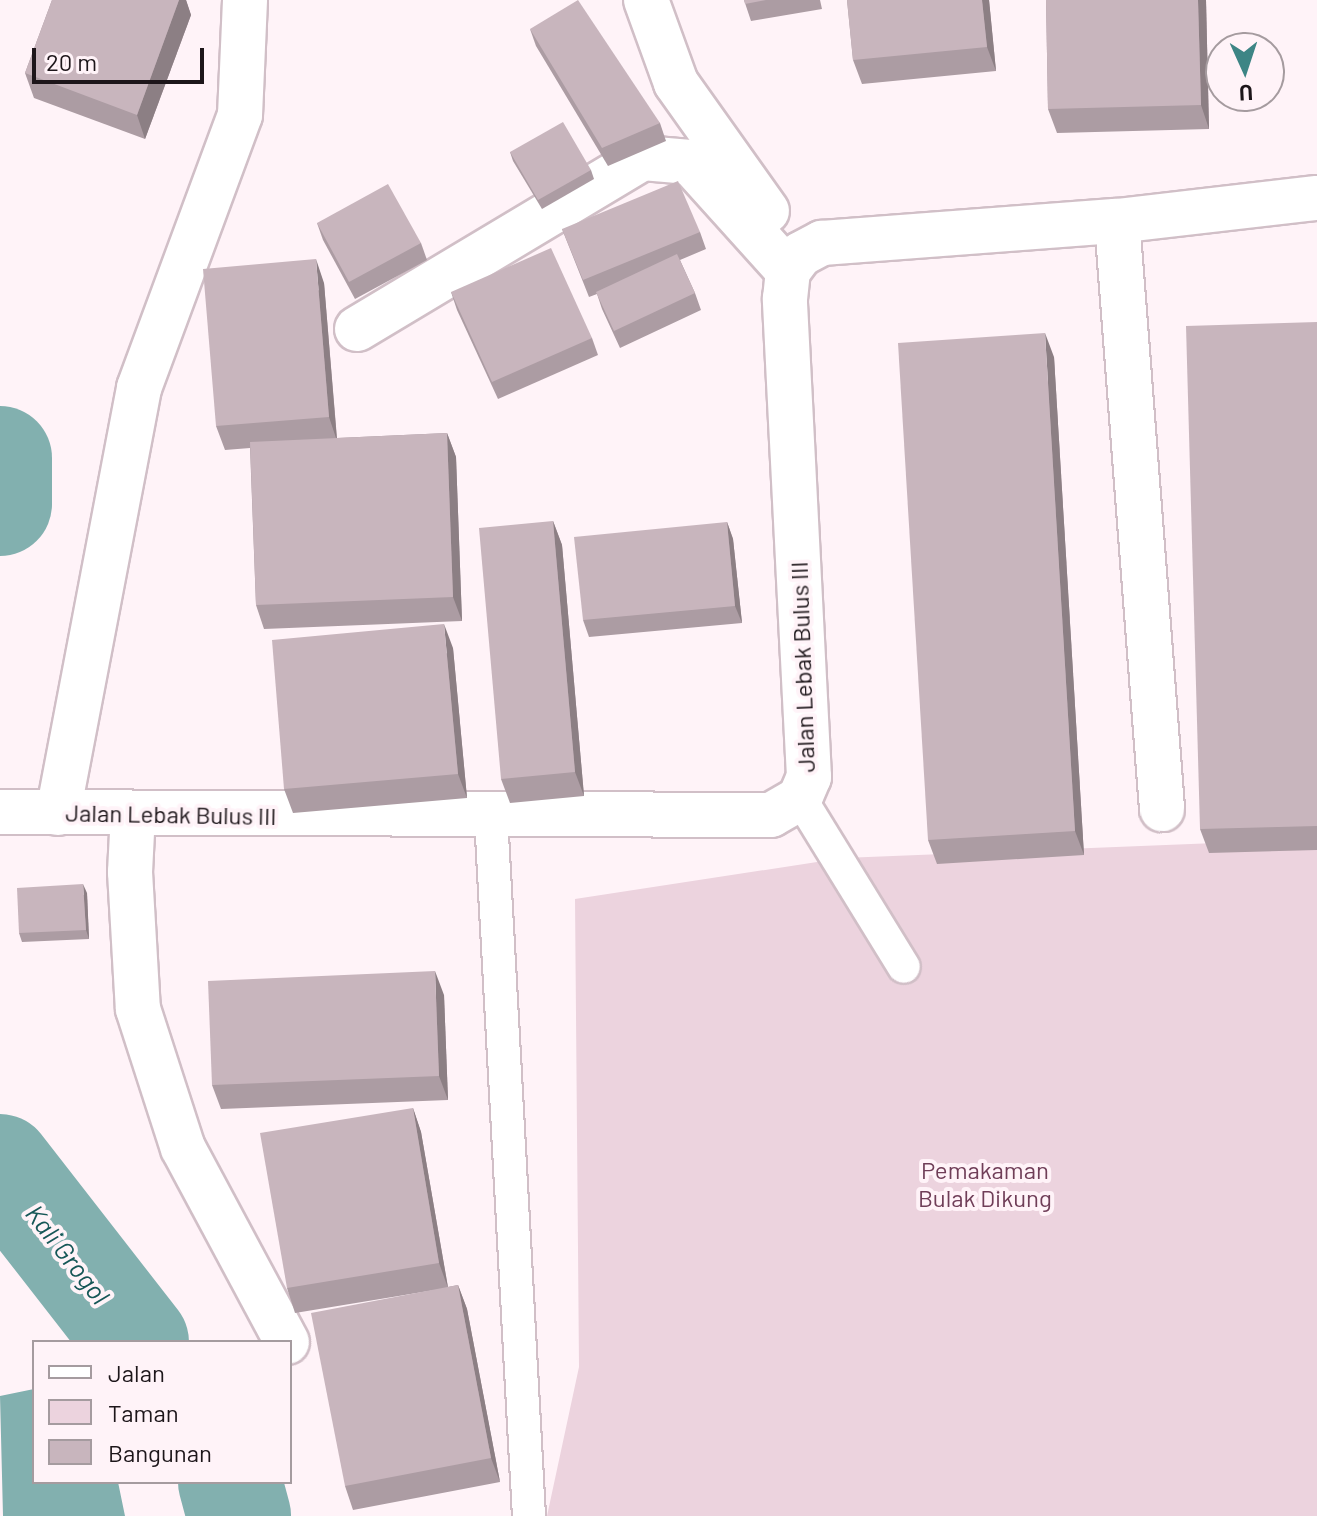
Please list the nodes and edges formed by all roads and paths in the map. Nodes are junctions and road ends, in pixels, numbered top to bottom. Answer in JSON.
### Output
{"nodes":[{"id":1,"x":245,"y":0,"type":"edge"},
{"id":2,"x":646,"y":0,"type":"edge"},
{"id":3,"x":1317,"y":198,"type":"edge"},
{"id":4,"x":1117,"y":221,"type":"junction"},
{"id":5,"x":795,"y":263,"type":"junction"},
{"id":6,"x":357,"y":329,"type":"dead end"},
{"id":7,"x":800,"y":798,"type":"junction"},
{"id":8,"x":1162,"y":809,"type":"dead end"},
{"id":9,"x":6,"y":812,"type":"edge"},
{"id":10,"x":58,"y":813,"type":"junction"},
{"id":11,"x":133,"y":813,"type":"junction"},
{"id":12,"x":491,"y":817,"type":"junction"},
{"id":13,"x":904,"y":967,"type":"dead end"},
{"id":14,"x":286,"y":1340,"type":"edge"},
{"id":15,"x":529,"y":1516,"type":"edge"}],
"edges":[{"from":1,"to":10,"type":"street"},
{"from":2,"to":5,"type":"street"},
{"from":3,"to":4,"type":"street"},
{"from":4,"to":5,"type":"street"},
{"from":4,"to":8,"type":"street"},
{"from":5,"to":6,"type":"street"},
{"from":5,"to":7,"type":"street","name":"Jalan Lebak Bulus III"},
{"from":7,"to":12,"type":"street","name":"Jalan Lebak Bulus III"},
{"from":7,"to":13,"type":"lane"},
{"from":9,"to":10,"type":"street","name":"Jalan Lebak Bulus III"},
{"from":10,"to":11,"type":"street","name":"Jalan Lebak Bulus III"},
{"from":11,"to":12,"type":"street","name":"Jalan Lebak Bulus III"},
{"from":11,"to":14,"type":"street"},
{"from":12,"to":15,"type":"lane"}]}
